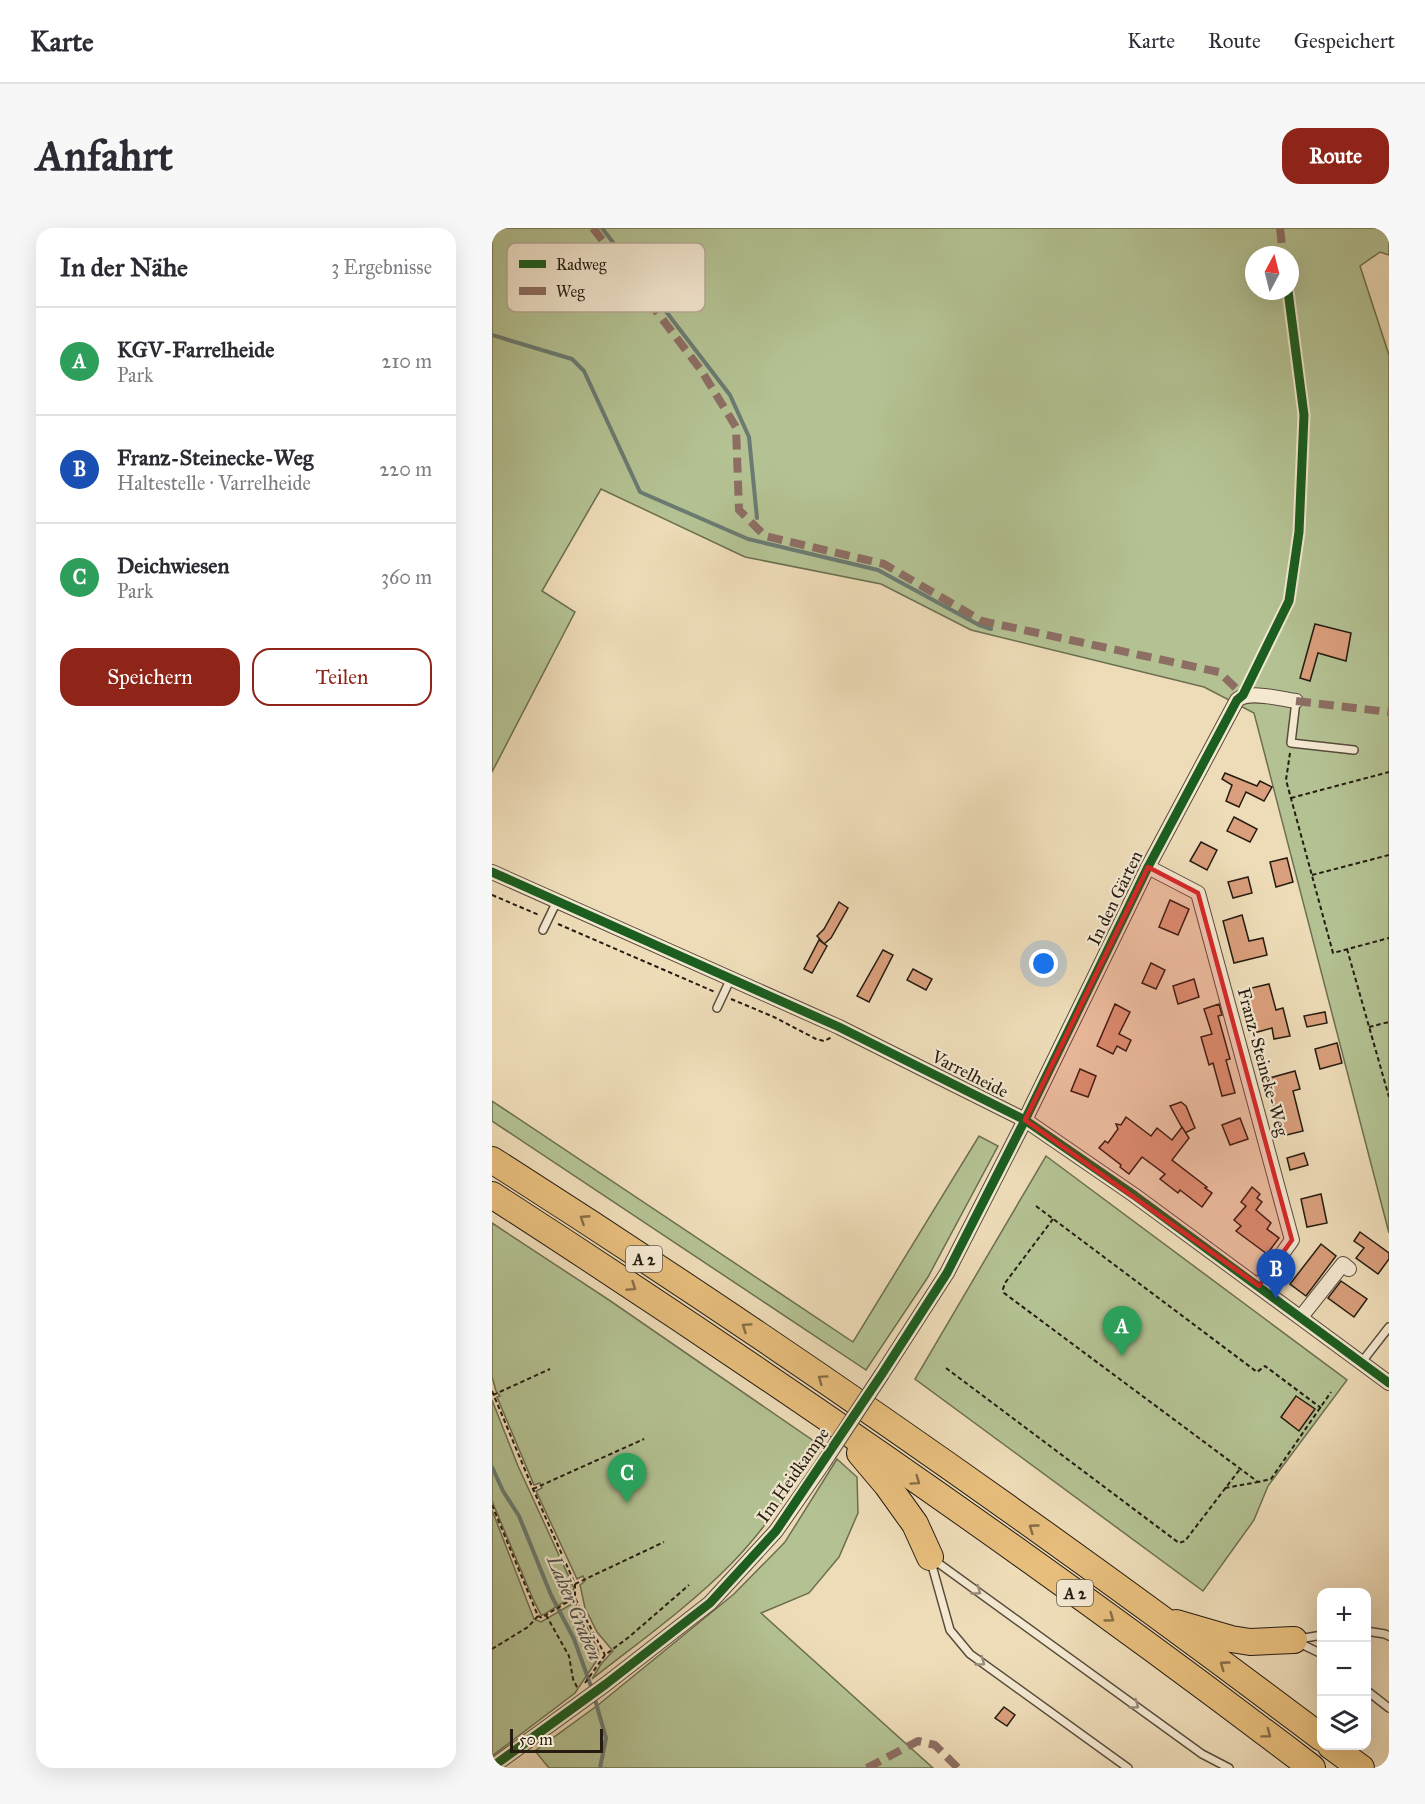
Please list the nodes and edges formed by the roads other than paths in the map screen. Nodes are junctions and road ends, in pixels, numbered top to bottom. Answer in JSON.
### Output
{"nodes":[{"id":1,"x":1296,"y":701,"type":"joint"},
{"id":2,"x":1354,"y":750,"type":"dead end"},
{"id":3,"x":1148,"y":867,"type":"junction"},
{"id":4,"x":492,"y":872,"type":"edge"},
{"id":5,"x":557,"y":901,"type":"junction"},
{"id":6,"x":543,"y":930,"type":"dead end"},
{"id":7,"x":731,"y":978,"type":"junction"},
{"id":8,"x":717,"y":1008,"type":"dead end"},
{"id":9,"x":1025,"y":1120,"type":"junction"},
{"id":10,"x":492,"y":1160,"type":"edge"},
{"id":11,"x":492,"y":1195,"type":"edge"},
{"id":12,"x":1349,"y":1269,"type":"dead end"},
{"id":13,"x":1259,"y":1286,"type":"junction"},
{"id":14,"x":1301,"y":1317,"type":"junction"},
{"id":15,"x":1389,"y":1327,"type":"edge"},
{"id":16,"x":1362,"y":1363,"type":"junction"},
{"id":17,"x":1389,"y":1383,"type":"edge"},
{"id":18,"x":834,"y":1423,"type":"junction"},
{"id":19,"x":930,"y":1557,"type":"junction"},
{"id":20,"x":1159,"y":1618,"type":"junction"},
{"id":21,"x":1371,"y":1632,"type":"edge"},
{"id":22,"x":1317,"y":1636,"type":"edge"},
{"id":23,"x":1389,"y":1636,"type":"edge"},
{"id":24,"x":1294,"y":1640,"type":"junction"},
{"id":25,"x":1317,"y":1652,"type":"edge"},
{"id":26,"x":1371,"y":1694,"type":"edge"},
{"id":27,"x":1389,"y":1708,"type":"edge"},
{"id":28,"x":1317,"y":1734,"type":"edge"},
{"id":29,"x":1336,"y":1750,"type":"edge"},
{"id":30,"x":492,"y":1767,"type":"edge"},
{"id":31,"x":1128,"y":1768,"type":"edge"},
{"id":32,"x":1229,"y":1768,"type":"edge"},
{"id":33,"x":1312,"y":1768,"type":"edge"},
{"id":34,"x":1361,"y":1768,"type":"edge"}],
"edges":[{"from":1,"to":2,"type":"lane"},
{"from":1,"to":3,"type":"street","name":"In den Gärten"},
{"from":3,"to":9,"type":"street","name":"In den Gärten"},
{"from":3,"to":13,"type":"street","name":"Franz-Steineke-Weg"},
{"from":4,"to":5,"type":"street","name":"Varrelheide"},
{"from":5,"to":6,"type":"lane"},
{"from":5,"to":7,"type":"street","name":"Varrelheide"},
{"from":7,"to":8,"type":"lane"},
{"from":7,"to":9,"type":"street","name":"Varrelheide"},
{"from":9,"to":13,"type":"street","name":"Varrelheide"},
{"from":9,"to":30,"type":"street","name":"Im Heidkampe","bridge":true},
{"from":20,"to":10,"type":"highway","number":"A 2","one_way":true},
{"from":11,"to":18,"type":"highway","number":"A 2","one_way":true},
{"from":12,"to":14,"type":"street"},
{"from":13,"to":14,"type":"street","name":"Varrelheide"},
{"from":14,"to":16,"type":"street","name":"Varrelheide"},
{"from":15,"to":16,"type":"lane"},
{"from":16,"to":17,"type":"street","name":"Varrelheide"},
{"from":18,"to":19,"type":"highway"},
{"from":18,"to":33,"type":"highway","number":"A 2","one_way":true},
{"from":19,"to":31,"type":"lane","one_way":true},
{"from":19,"to":32,"type":"lane","one_way":true},
{"from":20,"to":24,"type":"highway"},
{"from":28,"to":20,"type":"highway","number":"A 2","one_way":true},
{"from":21,"to":23,"type":"lane"},
{"from":22,"to":24,"type":"lane"},
{"from":24,"to":25,"type":"lane"},
{"from":26,"to":27,"type":"lane"},
{"from":29,"to":34,"type":"highway"}]}
